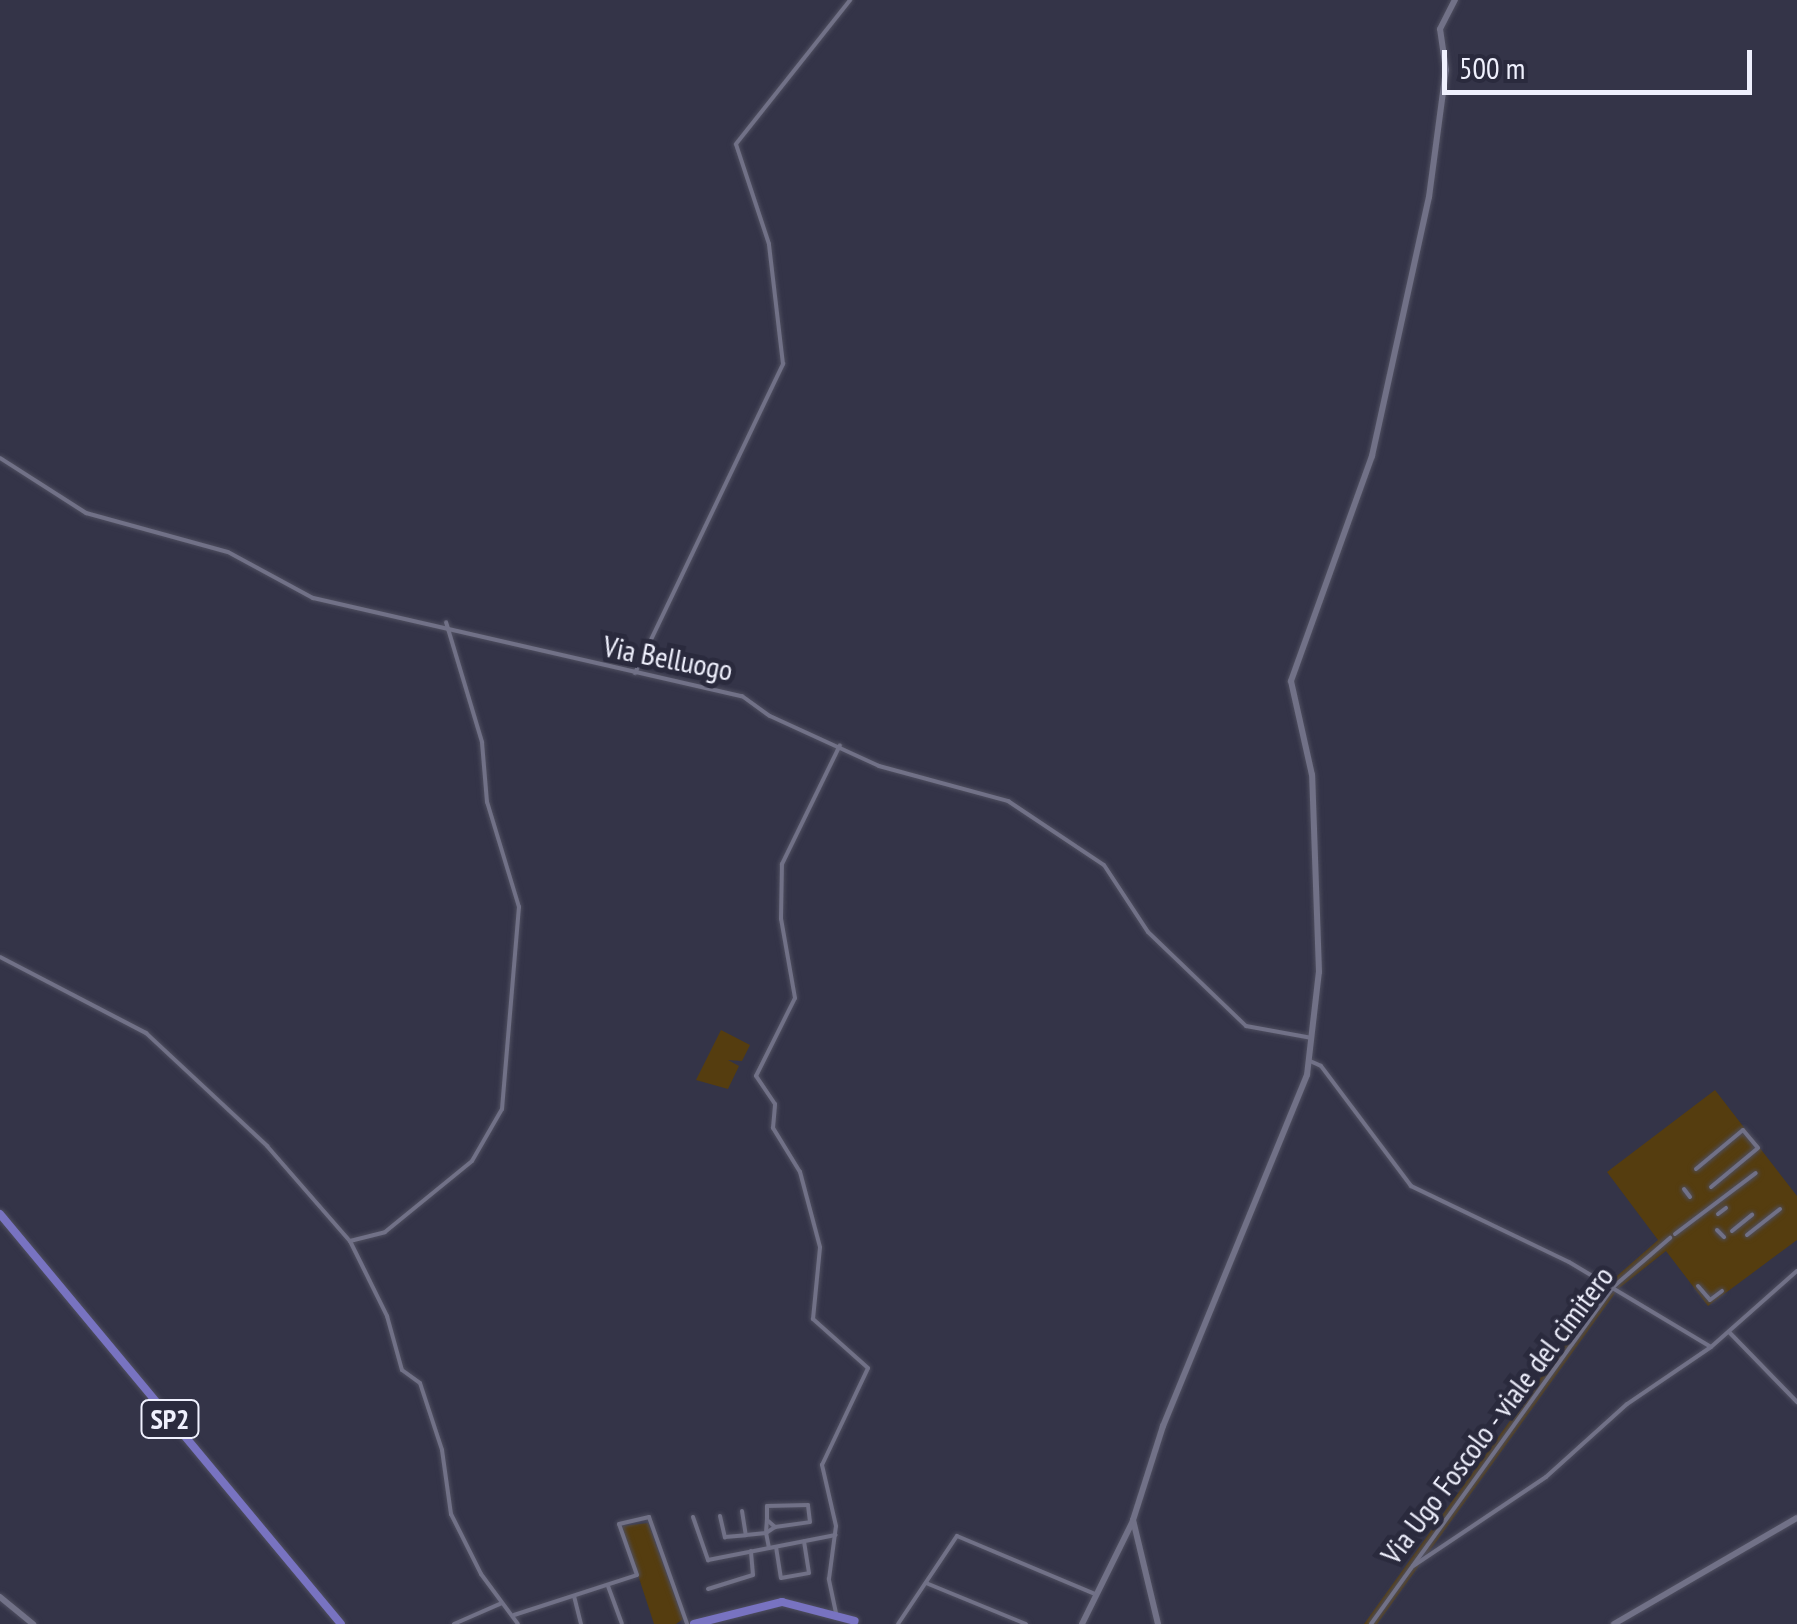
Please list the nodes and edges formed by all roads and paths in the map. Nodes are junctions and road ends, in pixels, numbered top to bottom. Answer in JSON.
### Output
{"nodes":[{"id":1,"x":850,"y":0,"type":"edge"},
{"id":2,"x":1455,"y":0,"type":"edge"},
{"id":3,"x":0,"y":458,"type":"edge"},
{"id":4,"x":446,"y":622,"type":"dead end"},
{"id":5,"x":451,"y":632,"type":"junction"},
{"id":6,"x":636,"y":673,"type":"junction"},
{"id":7,"x":840,"y":745,"type":"junction"},
{"id":8,"x":0,"y":957,"type":"edge"},
{"id":9,"x":1312,"y":1038,"type":"junction"},
{"id":10,"x":1310,"y":1061,"type":"junction"},
{"id":11,"x":1696,"y":1169,"type":"dead end"},
{"id":12,"x":1756,"y":1173,"type":"dead end"},
{"id":13,"x":1711,"y":1188,"type":"dead end"},
{"id":14,"x":1684,"y":1189,"type":"dead end"},
{"id":15,"x":1690,"y":1196,"type":"dead end"},
{"id":16,"x":1726,"y":1208,"type":"dead end"},
{"id":17,"x":1780,"y":1209,"type":"dead end"},
{"id":18,"x":0,"y":1214,"type":"edge"},
{"id":19,"x":1718,"y":1214,"type":"dead end"},
{"id":20,"x":1752,"y":1215,"type":"dead end"},
{"id":21,"x":1717,"y":1230,"type":"dead end"},
{"id":22,"x":1732,"y":1232,"type":"dead end"},
{"id":23,"x":1747,"y":1235,"type":"dead end"},
{"id":24,"x":1724,"y":1238,"type":"dead end"},
{"id":25,"x":350,"y":1241,"type":"junction"},
{"id":26,"x":1797,"y":1271,"type":"edge"},
{"id":27,"x":1698,"y":1286,"type":"dead end"},
{"id":28,"x":1612,"y":1288,"type":"junction"},
{"id":29,"x":1722,"y":1290,"type":"dead end"},
{"id":30,"x":1729,"y":1332,"type":"junction"},
{"id":31,"x":1710,"y":1347,"type":"junction"},
{"id":32,"x":1797,"y":1402,"type":"edge"},
{"id":33,"x":742,"y":1511,"type":"dead end"},
{"id":34,"x":692,"y":1516,"type":"dead end"},
{"id":35,"x":720,"y":1516,"type":"dead end"},
{"id":36,"x":767,"y":1518,"type":"junction"},
{"id":37,"x":1797,"y":1518,"type":"edge"},
{"id":38,"x":1133,"y":1520,"type":"junction"},
{"id":39,"x":775,"y":1526,"type":"junction"},
{"id":40,"x":766,"y":1533,"type":"junction"},
{"id":41,"x":746,"y":1535,"type":"junction"},
{"id":42,"x":836,"y":1535,"type":"junction"},
{"id":43,"x":804,"y":1541,"type":"junction"},
{"id":44,"x":776,"y":1546,"type":"junction"},
{"id":45,"x":769,"y":1548,"type":"junction"},
{"id":46,"x":751,"y":1552,"type":"junction"},
{"id":47,"x":1413,"y":1566,"type":"junction"},
{"id":48,"x":926,"y":1583,"type":"junction"},
{"id":49,"x":608,"y":1584,"type":"junction"},
{"id":50,"x":708,"y":1589,"type":"dead end"},
{"id":51,"x":1095,"y":1594,"type":"junction"},
{"id":52,"x":574,"y":1595,"type":"junction"},
{"id":53,"x":0,"y":1597,"type":"edge"},
{"id":54,"x":502,"y":1604,"type":"junction"},
{"id":55,"x":836,"y":1613,"type":"junction"},
{"id":56,"x":514,"y":1615,"type":"junction"},
{"id":57,"x":855,"y":1623,"type":"edge"},
{"id":58,"x":33,"y":1624,"type":"edge"},
{"id":59,"x":340,"y":1624,"type":"edge"},
{"id":60,"x":454,"y":1624,"type":"edge"},
{"id":61,"x":518,"y":1624,"type":"edge"},
{"id":62,"x":581,"y":1624,"type":"edge"},
{"id":63,"x":622,"y":1624,"type":"edge"},
{"id":64,"x":690,"y":1624,"type":"edge"},
{"id":65,"x":708,"y":1624,"type":"edge"},
{"id":66,"x":898,"y":1624,"type":"edge"},
{"id":67,"x":1026,"y":1624,"type":"edge"},
{"id":68,"x":1082,"y":1624,"type":"edge"},
{"id":69,"x":1158,"y":1624,"type":"edge"},
{"id":70,"x":1374,"y":1624,"type":"edge"},
{"id":71,"x":1614,"y":1624,"type":"edge"}],
"edges":[{"from":1,"to":6,"type":"street"},
{"from":2,"to":9,"type":"main road"},
{"from":3,"to":5,"type":"street","name":"Via Belluogo"},
{"from":4,"to":5,"type":"street"},
{"from":5,"to":6,"type":"street","name":"Via Belluogo"},
{"from":5,"to":25,"type":"street"},
{"from":6,"to":7,"type":"street","name":"Via Belluogo"},
{"from":7,"to":9,"type":"street","name":"Via Belluogo"},
{"from":7,"to":42,"type":"street"},
{"from":8,"to":25,"type":"street"},
{"from":9,"to":10,"type":"main road"},
{"from":10,"to":28,"type":"street"},
{"from":10,"to":38,"type":"main road"},
{"from":11,"to":13,"type":"street"},
{"from":12,"to":28,"type":"street","name":"Via Ugo Foscolo - viale del cimitero"},
{"from":14,"to":15,"type":"street"},
{"from":16,"to":19,"type":"street"},
{"from":17,"to":23,"type":"street"},
{"from":18,"to":59,"type":"main road","number":"SP2"},
{"from":20,"to":22,"type":"street"},
{"from":21,"to":24,"type":"street"},
{"from":25,"to":54,"type":"street"},
{"from":26,"to":30,"type":"street"},
{"from":27,"to":29,"type":"street"},
{"from":28,"to":31,"type":"street"},
{"from":28,"to":47,"type":"street","name":"Via Ugo Foscolo - viale del cimitero"},
{"from":30,"to":31,"type":"street"},
{"from":30,"to":32,"type":"street"},
{"from":31,"to":47,"type":"street"},
{"from":33,"to":41,"type":"street"},
{"from":34,"to":46,"type":"street"},
{"from":35,"to":41,"type":"street"},
{"from":36,"to":39,"type":"street"},
{"from":36,"to":39,"type":"street"},
{"from":36,"to":40,"type":"street"},
{"from":37,"to":71,"type":"main road"},
{"from":38,"to":51,"type":"main road"},
{"from":38,"to":69,"type":"main road"},
{"from":39,"to":40,"type":"street"},
{"from":40,"to":41,"type":"street"},
{"from":40,"to":45,"type":"street"},
{"from":42,"to":43,"type":"street"},
{"from":42,"to":55,"type":"street"},
{"from":43,"to":44,"type":"street"},
{"from":43,"to":44,"type":"street"},
{"from":44,"to":45,"type":"street"},
{"from":45,"to":46,"type":"street"},
{"from":46,"to":50,"type":"street"},
{"from":47,"to":70,"type":"street","name":"Via Ugo Foscolo - viale del cimitero"},
{"from":48,"to":51,"type":"street"},
{"from":48,"to":66,"type":"street"},
{"from":48,"to":67,"type":"street"},
{"from":49,"to":52,"type":"street"},
{"from":49,"to":63,"type":"street"},
{"from":49,"to":64,"type":"street"},
{"from":51,"to":68,"type":"main road"},
{"from":52,"to":56,"type":"street"},
{"from":52,"to":62,"type":"street"},
{"from":53,"to":58,"type":"main road"},
{"from":54,"to":56,"type":"street"},
{"from":54,"to":60,"type":"street"},
{"from":55,"to":57,"type":"main road"},
{"from":55,"to":64,"type":"main road"},
{"from":56,"to":61,"type":"street"},
{"from":57,"to":65,"type":"main road"}]}
